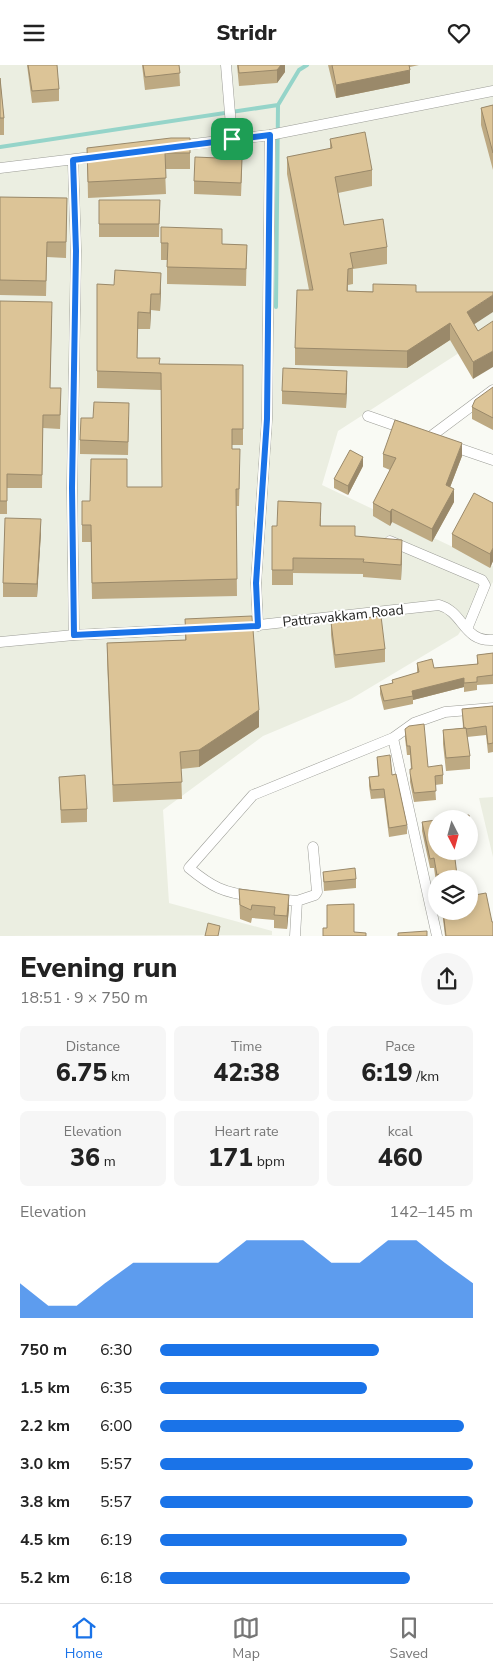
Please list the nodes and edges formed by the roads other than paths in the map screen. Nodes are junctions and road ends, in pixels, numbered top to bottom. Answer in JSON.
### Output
{"nodes":[{"id":1,"x":226,"y":65,"type":"edge"},
{"id":2,"x":493,"y":91,"type":"edge"},
{"id":3,"x":270,"y":135,"type":"junction"},
{"id":4,"x":232,"y":139,"type":"junction"},
{"id":5,"x":167,"y":147,"type":"edge"},
{"id":6,"x":110,"y":155,"type":"edge"},
{"id":7,"x":73,"y":160,"type":"junction"},
{"id":8,"x":0,"y":168,"type":"edge"},
{"id":9,"x":493,"y":390,"type":"edge"},
{"id":10,"x":368,"y":416,"type":"dead end"},
{"id":11,"x":421,"y":434,"type":"junction"},
{"id":12,"x":493,"y":461,"type":"edge"},
{"id":13,"x":388,"y":541,"type":"edge"},
{"id":14,"x":258,"y":626,"type":"junction"},
{"id":15,"x":228,"y":627,"type":"edge"},
{"id":16,"x":209,"y":628,"type":"edge"},
{"id":17,"x":467,"y":629,"type":"junction"},
{"id":18,"x":74,"y":635,"type":"junction"},
{"id":19,"x":493,"y":640,"type":"edge"},
{"id":20,"x":0,"y":642,"type":"edge"},
{"id":21,"x":493,"y":707,"type":"edge"},
{"id":22,"x":394,"y":738,"type":"junction"},
{"id":23,"x":313,"y":847,"type":"dead end"},
{"id":24,"x":297,"y":901,"type":"junction"},
{"id":25,"x":295,"y":935,"type":"edge"},
{"id":26,"x":437,"y":935,"type":"edge"}],
"edges":[{"from":1,"to":4,"type":"street"},
{"from":2,"to":3,"type":"street"},
{"from":3,"to":4,"type":"street"},
{"from":3,"to":14,"type":"street"},
{"from":4,"to":5,"type":"street"},
{"from":6,"to":7,"type":"street"},
{"from":7,"to":8,"type":"street"},
{"from":7,"to":18,"type":"street"},
{"from":9,"to":11,"type":"street"},
{"from":10,"to":11,"type":"street"},
{"from":11,"to":12,"type":"street"},
{"from":13,"to":17,"type":"street"},
{"from":14,"to":15,"type":"street","name":"Pattravakkam Road"},
{"from":14,"to":17,"type":"street","name":"Pattravakkam Road"},
{"from":16,"to":18,"type":"street"},
{"from":17,"to":19,"type":"street","name":"Pattravakkam Road"},
{"from":18,"to":20,"type":"street"},
{"from":21,"to":22,"type":"street"},
{"from":22,"to":24,"type":"street"},
{"from":22,"to":26,"type":"street"},
{"from":23,"to":24,"type":"street"},
{"from":24,"to":25,"type":"street"}]}
